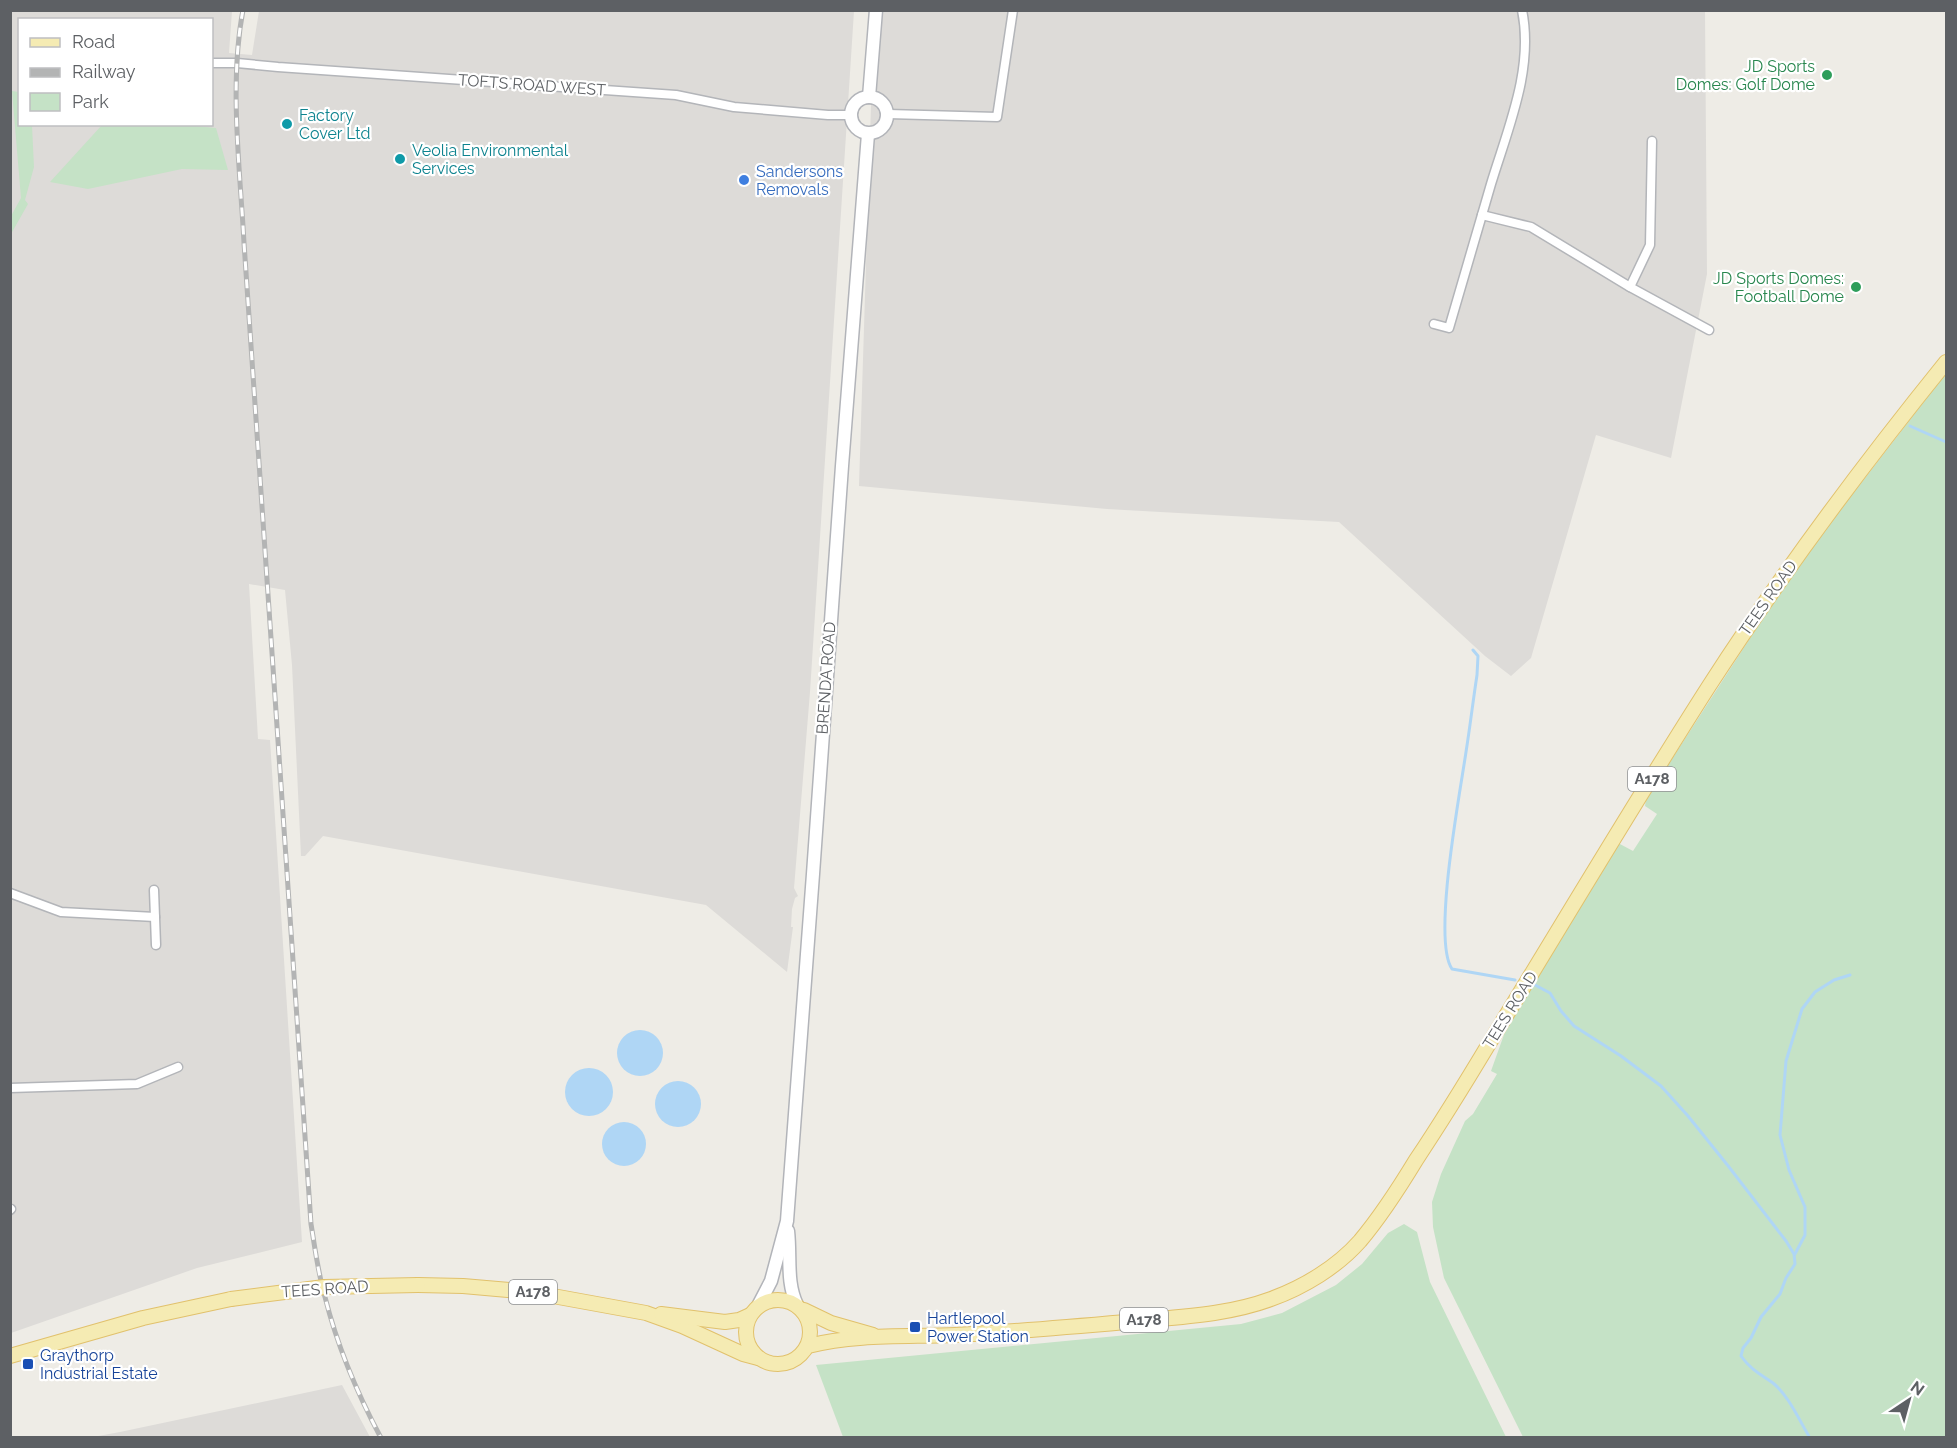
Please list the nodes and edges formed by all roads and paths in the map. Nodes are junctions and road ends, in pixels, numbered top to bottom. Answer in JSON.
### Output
{"nodes":[{"id":1,"x":876,"y":10,"type":"edge"},
{"id":2,"x":1013,"y":10,"type":"edge"},
{"id":3,"x":1522,"y":10,"type":"edge"},
{"id":4,"x":213,"y":63,"type":"edge"},
{"id":5,"x":869,"y":97,"type":"junction"},
{"id":6,"x":888,"y":114,"type":"junction"},
{"id":7,"x":851,"y":115,"type":"junction"},
{"id":8,"x":868,"y":134,"type":"junction"},
{"id":9,"x":1652,"y":141,"type":"dead end"},
{"id":10,"x":1482,"y":215,"type":"junction"},
{"id":11,"x":1630,"y":287,"type":"junction"},
{"id":12,"x":1434,"y":324,"type":"dead end"},
{"id":13,"x":1709,"y":330,"type":"dead end"},
{"id":14,"x":1947,"y":362,"type":"edge"},
{"id":15,"x":154,"y":890,"type":"dead end"},
{"id":16,"x":10,"y":893,"type":"edge"},
{"id":17,"x":155,"y":917,"type":"junction"},
{"id":18,"x":156,"y":945,"type":"dead end"},
{"id":19,"x":178,"y":1067,"type":"dead end"},
{"id":20,"x":10,"y":1088,"type":"edge"},
{"id":21,"x":787,"y":1221,"type":"junction"},
{"id":22,"x":799,"y":1307,"type":"junction"},
{"id":23,"x":753,"y":1312,"type":"junction"},
{"id":24,"x":646,"y":1313,"type":"junction"},
{"id":25,"x":875,"y":1336,"type":"junction"},
{"id":26,"x":808,"y":1346,"type":"junction"},
{"id":27,"x":10,"y":1356,"type":"edge"},
{"id":28,"x":758,"y":1358,"type":"junction"}],
"edges":[{"from":1,"to":5,"type":"main road"},
{"from":2,"to":6,"type":"street"},
{"from":3,"to":10,"type":"street"},
{"from":4,"to":7,"type":"street","name":"TOFTS ROAD WEST"},
{"from":5,"to":6,"type":"main road"},
{"from":5,"to":7,"type":"main road"},
{"from":6,"to":8,"type":"main road"},
{"from":7,"to":8,"type":"main road"},
{"from":8,"to":21,"type":"main road","name":"BRENDA ROAD"},
{"from":9,"to":11,"type":"street"},
{"from":10,"to":11,"type":"street"},
{"from":10,"to":12,"type":"street"},
{"from":11,"to":13,"type":"street"},
{"from":14,"to":25,"type":"main road","name":"TEES ROAD","number":"A178"},
{"from":15,"to":17,"type":"street"},
{"from":16,"to":17,"type":"street"},
{"from":17,"to":18,"type":"street"},
{"from":19,"to":20,"type":"street"},
{"from":21,"to":22,"type":"main road","name":"BRENDA ROAD"},
{"from":21,"to":23,"type":"main road","name":"BRENDA ROAD"},
{"from":22,"to":23,"type":"main road","number":"A178"},
{"from":22,"to":25,"type":"main road","name":"TEES ROAD","number":"A178"},
{"from":22,"to":26,"type":"main road"},
{"from":23,"to":24,"type":"main road","name":"TEES ROAD","number":"A178"},
{"from":23,"to":28,"type":"main road"},
{"from":24,"to":27,"type":"main road","name":"TEES ROAD","number":"A178","bridge":true},
{"from":24,"to":28,"type":"main road","name":"TEES ROAD","number":"A178"},
{"from":25,"to":26,"type":"main road","name":"TEES ROAD","number":"A178"},
{"from":26,"to":28,"type":"main road","number":"A178"}]}
